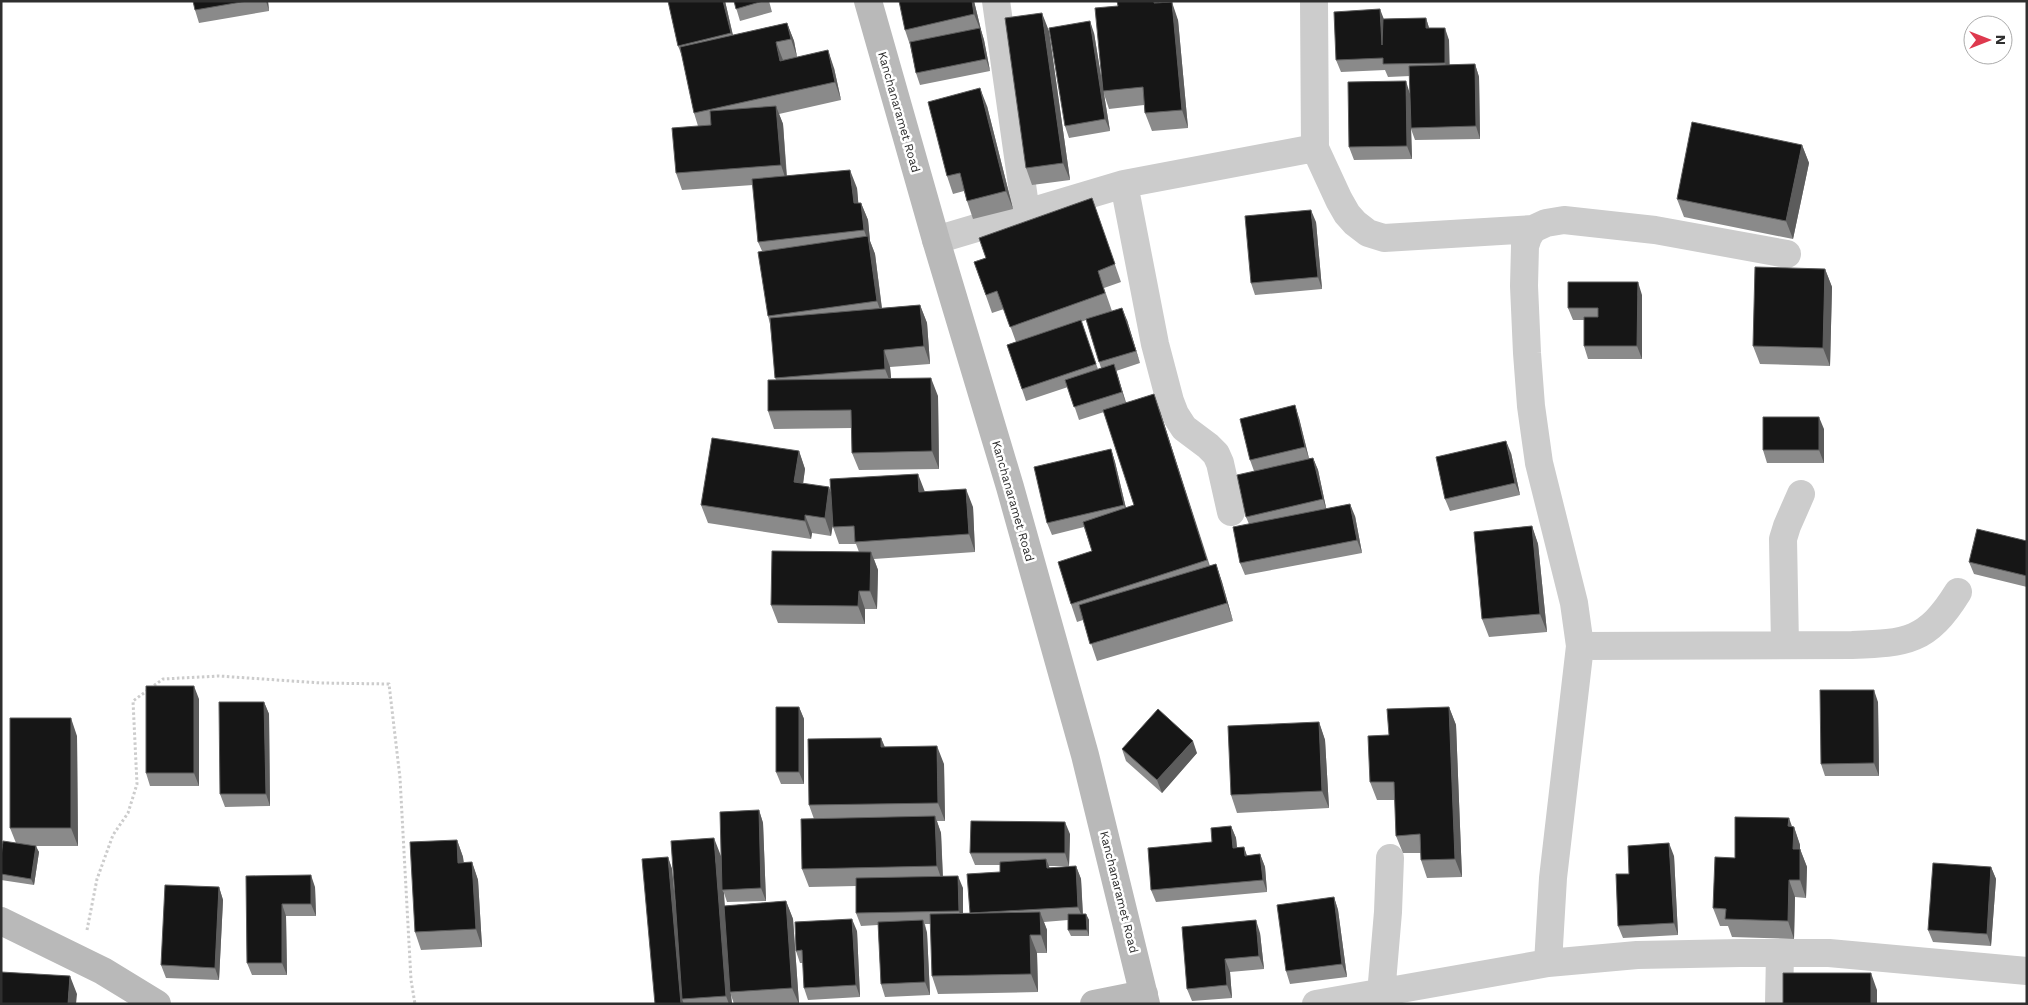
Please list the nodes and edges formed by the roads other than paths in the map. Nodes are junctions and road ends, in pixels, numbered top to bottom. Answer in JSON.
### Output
{"nodes":[{"id":1,"x":868,"y":1,"type":"edge"},
{"id":2,"x":996,"y":1,"type":"edge"},
{"id":3,"x":1314,"y":1,"type":"edge"},
{"id":4,"x":1315,"y":148,"type":"junction"},
{"id":5,"x":1124,"y":184,"type":"junction"},
{"id":6,"x":1026,"y":213,"type":"junction"},
{"id":7,"x":1533,"y":229,"type":"junction"},
{"id":8,"x":936,"y":240,"type":"junction"},
{"id":9,"x":1787,"y":254,"type":"dead end"},
{"id":10,"x":1801,"y":494,"type":"dead end"},
{"id":11,"x":1231,"y":512,"type":"dead end"},
{"id":12,"x":1958,"y":592,"type":"dead end"},
{"id":13,"x":1785,"y":645,"type":"junction"},
{"id":14,"x":1580,"y":646,"type":"junction"},
{"id":15,"x":1390,"y":858,"type":"dead end"},
{"id":16,"x":1,"y":921,"type":"edge"},
{"id":17,"x":1780,"y":953,"type":"junction"},
{"id":18,"x":1548,"y":963,"type":"junction"},
{"id":19,"x":2027,"y":971,"type":"edge"},
{"id":20,"x":1380,"y":994,"type":"junction"},
{"id":21,"x":1145,"y":999,"type":"edge"},
{"id":22,"x":157,"y":1004,"type":"edge"},
{"id":23,"x":1094,"y":1004,"type":"edge"},
{"id":24,"x":1316,"y":1004,"type":"edge"},
{"id":25,"x":1779,"y":1004,"type":"edge"}],
"edges":[{"from":1,"to":8,"type":"street","name":"Kanchanaramet Road"},
{"from":2,"to":6,"type":"street"},
{"from":3,"to":4,"type":"street"},
{"from":4,"to":5,"type":"street"},
{"from":4,"to":7,"type":"street"},
{"from":5,"to":6,"type":"street"},
{"from":5,"to":11,"type":"street"},
{"from":6,"to":8,"type":"street"},
{"from":7,"to":9,"type":"street"},
{"from":7,"to":14,"type":"street"},
{"from":8,"to":21,"type":"street","name":"Kanchanaramet Road"},
{"from":10,"to":13,"type":"street"},
{"from":12,"to":13,"type":"street"},
{"from":13,"to":14,"type":"street"},
{"from":14,"to":18,"type":"street"},
{"from":15,"to":20,"type":"street"},
{"from":16,"to":22,"type":"street"},
{"from":17,"to":18,"type":"street"},
{"from":17,"to":19,"type":"street"},
{"from":17,"to":25,"type":"street"},
{"from":18,"to":20,"type":"street"},
{"from":20,"to":24,"type":"street"},
{"from":21,"to":23,"type":"street"}]}
